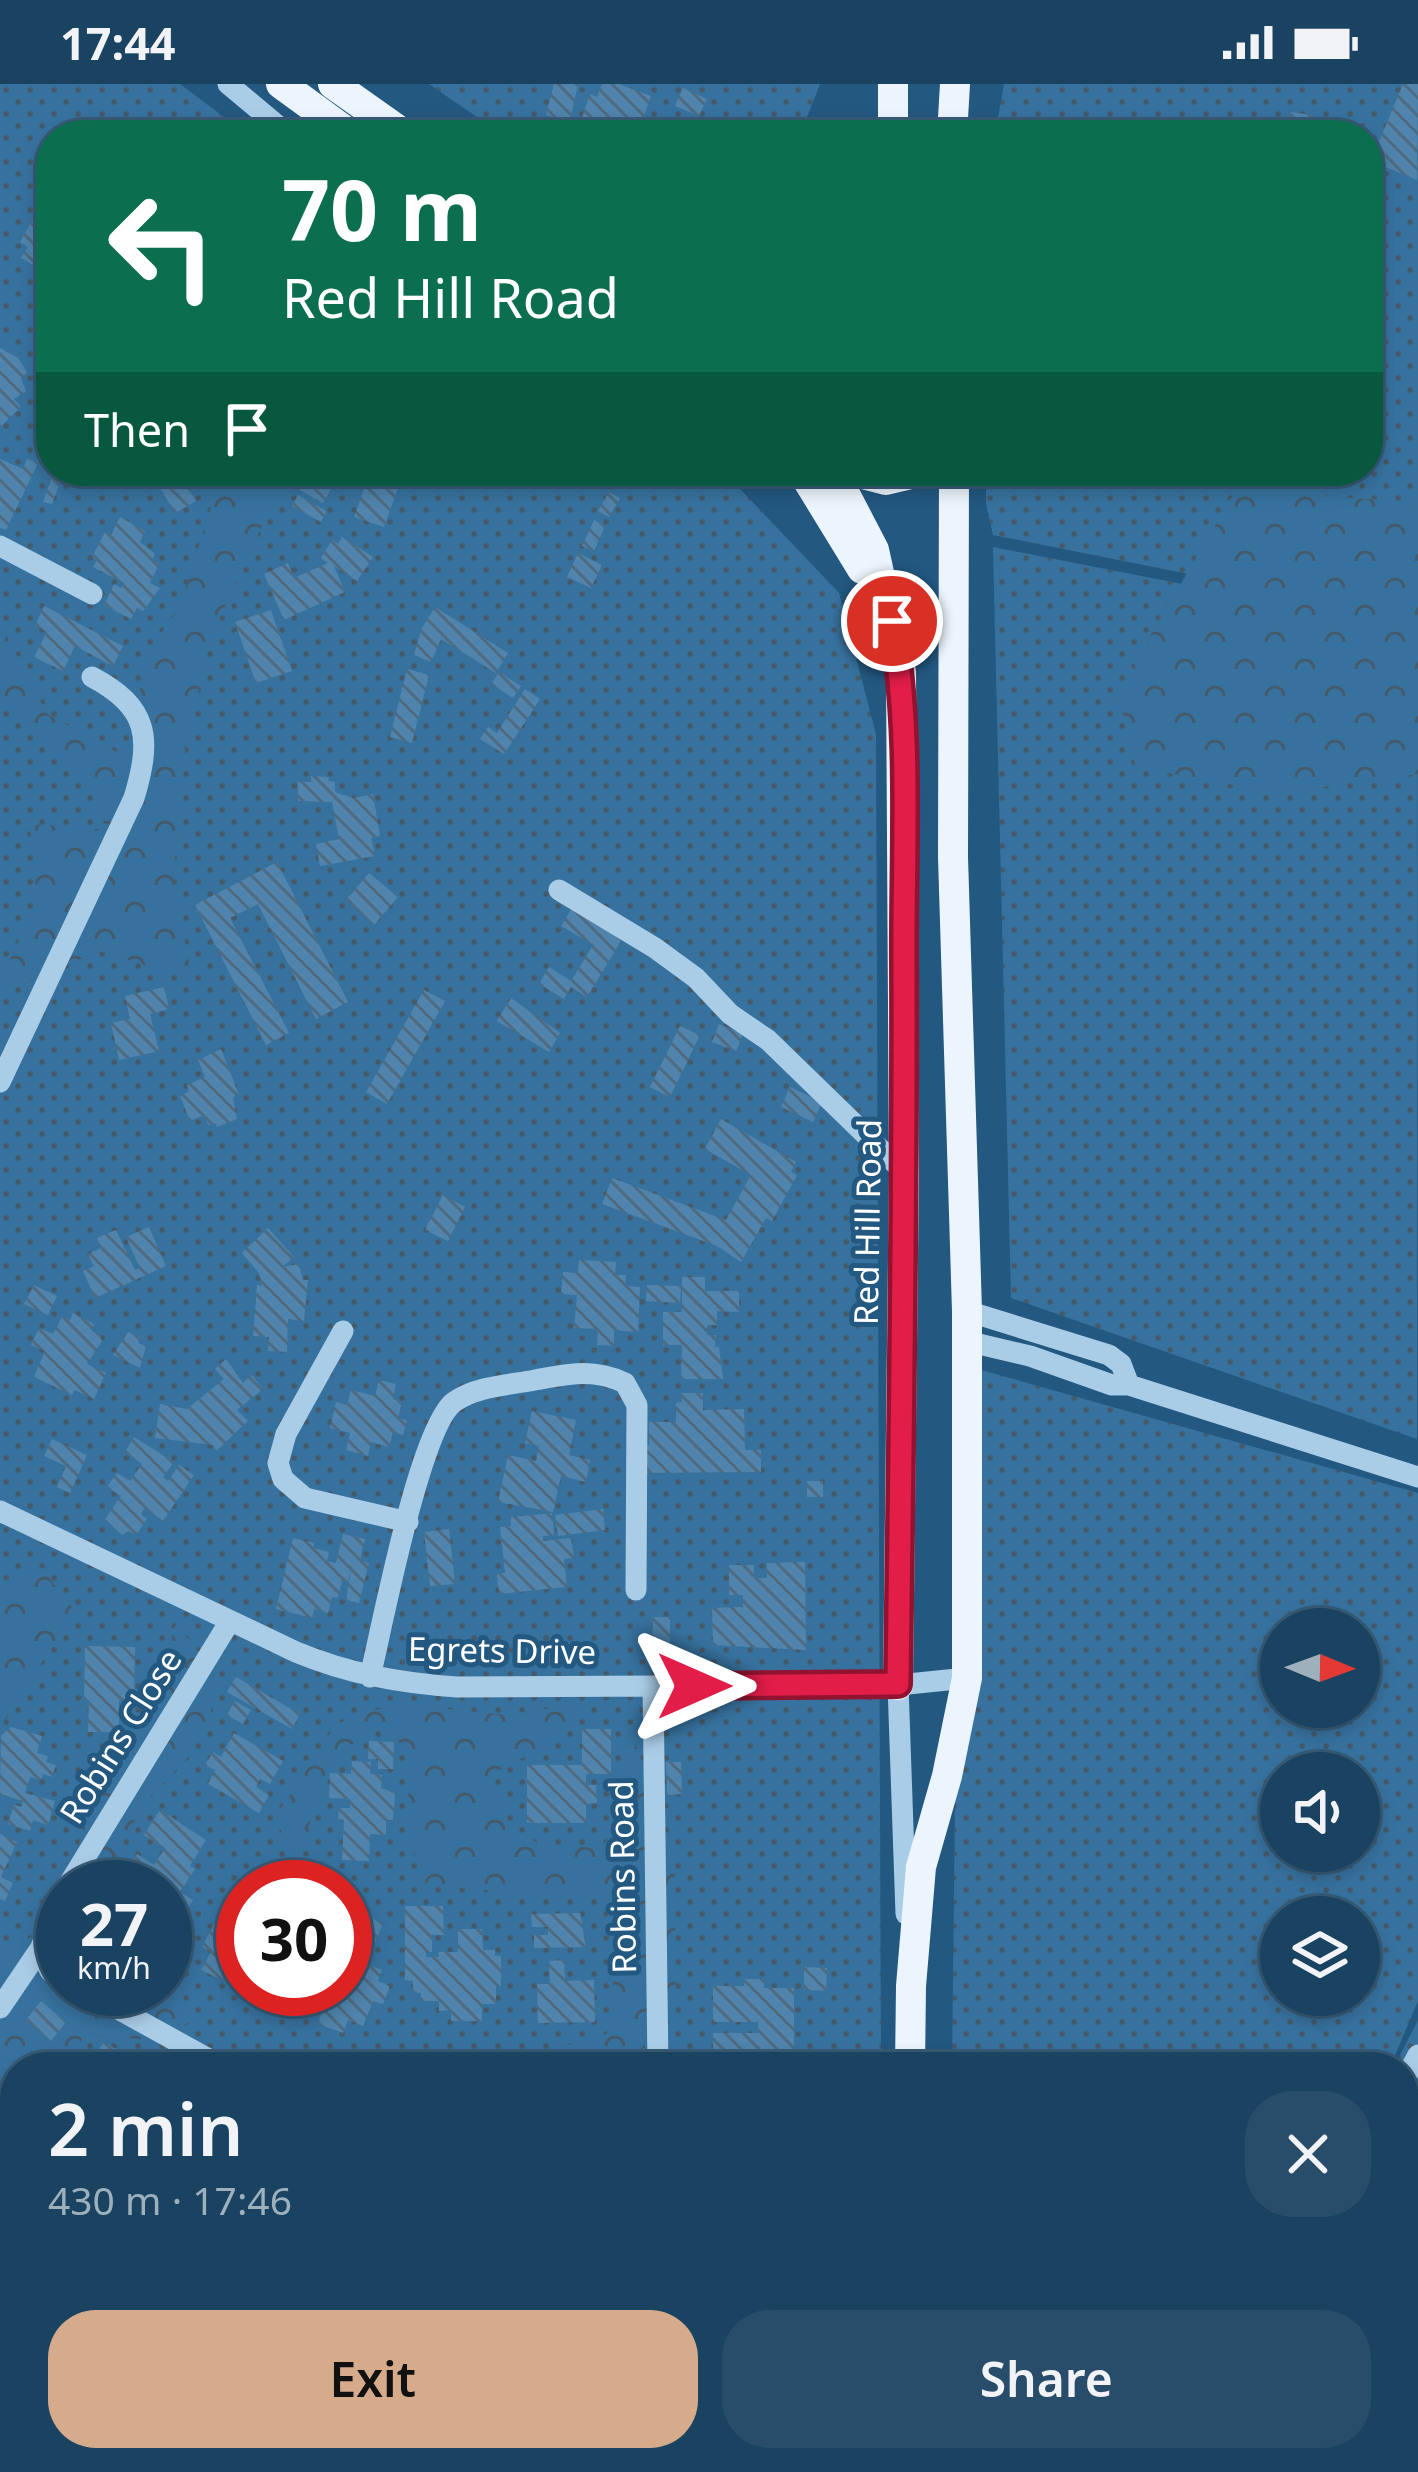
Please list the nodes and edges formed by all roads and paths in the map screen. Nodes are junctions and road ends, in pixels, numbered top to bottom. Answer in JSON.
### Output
{"nodes":[{"id":1,"x":228,"y":84,"type":"edge"},
{"id":2,"x":281,"y":84,"type":"edge"},
{"id":3,"x":333,"y":84,"type":"edge"},
{"id":4,"x":893,"y":84,"type":"edge"},
{"id":5,"x":955,"y":84,"type":"edge"},
{"id":6,"x":271,"y":120,"type":"edge"},
{"id":7,"x":330,"y":120,"type":"edge"},
{"id":8,"x":384,"y":120,"type":"edge"},
{"id":9,"x":893,"y":120,"type":"edge"},
{"id":10,"x":953,"y":120,"type":"edge"},
{"id":11,"x":811,"y":486,"type":"edge"},
{"id":12,"x":841,"y":486,"type":"edge"},
{"id":13,"x":954,"y":486,"type":"edge"},
{"id":14,"x":0,"y":546,"type":"edge"},
{"id":15,"x":92,"y":594,"type":"dead end"},
{"id":16,"x":892,"y":621,"type":"junction"},
{"id":17,"x":92,"y":677,"type":"dead end"},
{"id":18,"x":560,"y":890,"type":"dead end"},
{"id":19,"x":0,"y":1082,"type":"edge"},
{"id":20,"x":904,"y":1172,"type":"junction"},
{"id":21,"x":966,"y":1326,"type":"junction"},
{"id":22,"x":343,"y":1331,"type":"dead end"},
{"id":23,"x":1418,"y":1477,"type":"edge"},
{"id":24,"x":0,"y":1511,"type":"edge"},
{"id":25,"x":408,"y":1522,"type":"junction"},
{"id":26,"x":636,"y":1590,"type":"dead end"},
{"id":27,"x":230,"y":1621,"type":"junction"},
{"id":28,"x":370,"y":1677,"type":"junction"},
{"id":29,"x":967,"y":1678,"type":"junction"},
{"id":30,"x":898,"y":1684,"type":"junction"},
{"id":31,"x":653,"y":1686,"type":"junction"},
{"id":32,"x":84,"y":1860,"type":"edge"},
{"id":33,"x":36,"y":1955,"type":"edge"},
{"id":34,"x":911,"y":1986,"type":"junction"},
{"id":35,"x":0,"y":2008,"type":"edge"},
{"id":36,"x":131,"y":2016,"type":"edge"},
{"id":37,"x":196,"y":2052,"type":"edge"},
{"id":38,"x":658,"y":2052,"type":"edge"},
{"id":39,"x":910,"y":2052,"type":"edge"}],
"edges":[{"from":1,"to":6,"type":"street"},
{"from":2,"to":7,"type":"main road"},
{"from":3,"to":8,"type":"main road"},
{"from":4,"to":9,"type":"main road"},
{"from":5,"to":10,"type":"main road"},
{"from":11,"to":16,"type":"main road"},
{"from":12,"to":16,"type":"main road","name":"Red Hill Road"},
{"from":13,"to":21,"type":"main road","name":"Red Hill Road"},
{"from":14,"to":15,"type":"street"},
{"from":16,"to":20,"type":"main road","name":"Red Hill Road"},
{"from":17,"to":19,"type":"street"},
{"from":18,"to":20,"type":"street"},
{"from":20,"to":30,"type":"main road","name":"Red Hill Road"},
{"from":21,"to":23,"type":"street"},
{"from":21,"to":29,"type":"main road","name":"Red Hill Road"},
{"from":22,"to":25,"type":"street"},
{"from":24,"to":27,"type":"street","name":"Egrets Drive"},
{"from":25,"to":26,"type":"street"},
{"from":25,"to":28,"type":"street"},
{"from":27,"to":28,"type":"street","name":"Egrets Drive"},
{"from":27,"to":32,"type":"street","name":"Robins Close"},
{"from":28,"to":31,"type":"street","name":"Egrets Drive"},
{"from":29,"to":30,"type":"street","name":"Egrets Drive"},
{"from":29,"to":34,"type":"main road","name":"Red Hill Road"},
{"from":30,"to":31,"type":"street","name":"Egrets Drive"},
{"from":30,"to":34,"type":"street","name":"Red Hill Road"},
{"from":31,"to":38,"type":"street","name":"Robins Road"},
{"from":33,"to":35,"type":"street"},
{"from":34,"to":39,"type":"main road","name":"Red Hill Road"},
{"from":36,"to":37,"type":"street"}]}
